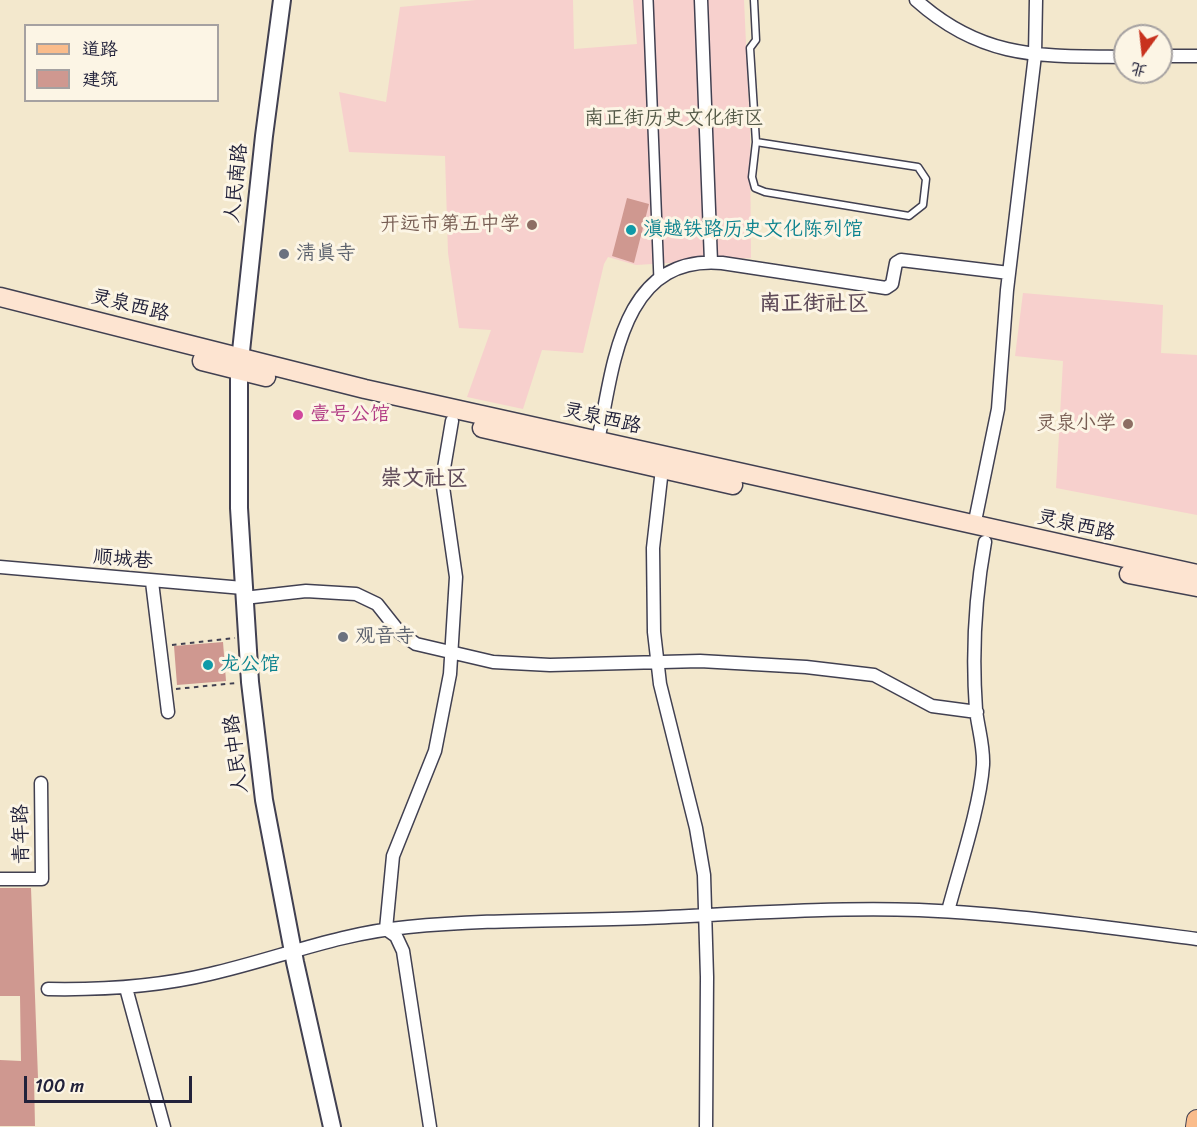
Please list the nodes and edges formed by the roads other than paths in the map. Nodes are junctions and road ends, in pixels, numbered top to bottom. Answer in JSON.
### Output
{"nodes":[{"id":1,"x":282,"y":0,"type":"edge"},
{"id":2,"x":648,"y":0,"type":"edge"},
{"id":3,"x":701,"y":0,"type":"edge"},
{"id":4,"x":754,"y":0,"type":"edge"},
{"id":5,"x":916,"y":0,"type":"edge"},
{"id":6,"x":1036,"y":0,"type":"edge"},
{"id":7,"x":1035,"y":55,"type":"junction"},
{"id":8,"x":1173,"y":56,"type":"edge"},
{"id":9,"x":1197,"y":56,"type":"edge"},
{"id":10,"x":1113,"y":57,"type":"edge"},
{"id":11,"x":756,"y":142,"type":"junction"},
{"id":12,"x":711,"y":262,"type":"junction"},
{"id":13,"x":1009,"y":273,"type":"junction"},
{"id":14,"x":659,"y":280,"type":"junction"},
{"id":15,"x":0,"y":297,"type":"edge"},
{"id":16,"x":0,"y":310,"type":"edge"},
{"id":17,"x":240,"y":364,"type":"junction"},
{"id":18,"x":452,"y":422,"type":"junction"},
{"id":19,"x":598,"y":441,"type":"junction"},
{"id":20,"x":662,"y":469,"type":"junction"},
{"id":21,"x":974,"y":526,"type":"junction"},
{"id":22,"x":985,"y":542,"type":"junction"},
{"id":23,"x":0,"y":567,"type":"edge"},
{"id":24,"x":1197,"y":574,"type":"edge"},
{"id":25,"x":152,"y":582,"type":"junction"},
{"id":26,"x":1197,"y":587,"type":"edge"},
{"id":27,"x":243,"y":593,"type":"junction"},
{"id":28,"x":453,"y":654,"type":"junction"},
{"id":29,"x":657,"y":661,"type":"junction"},
{"id":30,"x":168,"y":712,"type":"dead end"},
{"id":31,"x":976,"y":712,"type":"junction"},
{"id":32,"x":41,"y":783,"type":"dead end"},
{"id":33,"x":0,"y":879,"type":"edge"},
{"id":34,"x":948,"y":911,"type":"junction"},
{"id":35,"x":706,"y":914,"type":"junction"},
{"id":36,"x":386,"y":929,"type":"junction"},
{"id":37,"x":1197,"y":939,"type":"edge"},
{"id":38,"x":292,"y":950,"type":"junction"},
{"id":39,"x":126,"y":988,"type":"junction"},
{"id":40,"x":48,"y":989,"type":"dead end"},
{"id":41,"x":1197,"y":1120,"type":"edge"},
{"id":42,"x":164,"y":1127,"type":"edge"},
{"id":43,"x":332,"y":1127,"type":"edge"},
{"id":44,"x":430,"y":1127,"type":"edge"},
{"id":45,"x":706,"y":1127,"type":"edge"},
{"id":46,"x":1196,"y":1127,"type":"edge"}],
"edges":[{"from":1,"to":17,"type":"street","name":"人民南路"},
{"from":2,"to":14,"type":"street"},
{"from":3,"to":12,"type":"street"},
{"from":4,"to":11,"type":"lane"},
{"from":5,"to":7,"type":"street"},
{"from":6,"to":7,"type":"street"},
{"from":7,"to":10,"type":"street"},
{"from":7,"to":13,"type":"street"},
{"from":8,"to":9,"type":"street"},
{"from":11,"to":11,"type":"lane"},
{"from":12,"to":13,"type":"street"},
{"from":12,"to":14,"type":"street"},
{"from":13,"to":21,"type":"street"},
{"from":14,"to":19,"type":"street"},
{"from":15,"to":17,"type":"main road","name":"灵泉西路"},
{"from":16,"to":17,"type":"main road","name":"灵泉西路"},
{"from":17,"to":18,"type":"main road","name":"灵泉西路"},
{"from":17,"to":19,"type":"main road","name":"灵泉西路"},
{"from":17,"to":27,"type":"street","name":"人民中路"},
{"from":18,"to":20,"type":"main road","name":"灵泉西路"},
{"from":18,"to":28,"type":"street"},
{"from":19,"to":21,"type":"main road","name":"灵泉西路"},
{"from":20,"to":22,"type":"main road","name":"灵泉西路"},
{"from":20,"to":29,"type":"street"},
{"from":21,"to":24,"type":"main road","name":"灵泉西路"},
{"from":22,"to":26,"type":"main road","name":"灵泉西路"},
{"from":22,"to":31,"type":"street"},
{"from":23,"to":25,"type":"street","name":"顺城巷"},
{"from":25,"to":27,"type":"street","name":"顺城巷"},
{"from":25,"to":30,"type":"street"},
{"from":27,"to":28,"type":"street","name":"顺城巷"},
{"from":27,"to":38,"type":"street","name":"人民中路"},
{"from":28,"to":29,"type":"street","name":"顺城巷"},
{"from":28,"to":36,"type":"street"},
{"from":29,"to":31,"type":"street","name":"顺城巷"},
{"from":29,"to":35,"type":"street"},
{"from":31,"to":34,"type":"street"},
{"from":32,"to":33,"type":"street","name":"青年路"},
{"from":34,"to":35,"type":"street"},
{"from":34,"to":37,"type":"street"},
{"from":35,"to":36,"type":"street"},
{"from":35,"to":45,"type":"street"},
{"from":36,"to":38,"type":"street"},
{"from":36,"to":44,"type":"street"},
{"from":38,"to":39,"type":"street"},
{"from":38,"to":43,"type":"street","name":"人民中路"},
{"from":39,"to":40,"type":"street"},
{"from":39,"to":42,"type":"street"},
{"from":41,"to":46,"type":"main road"}]}
